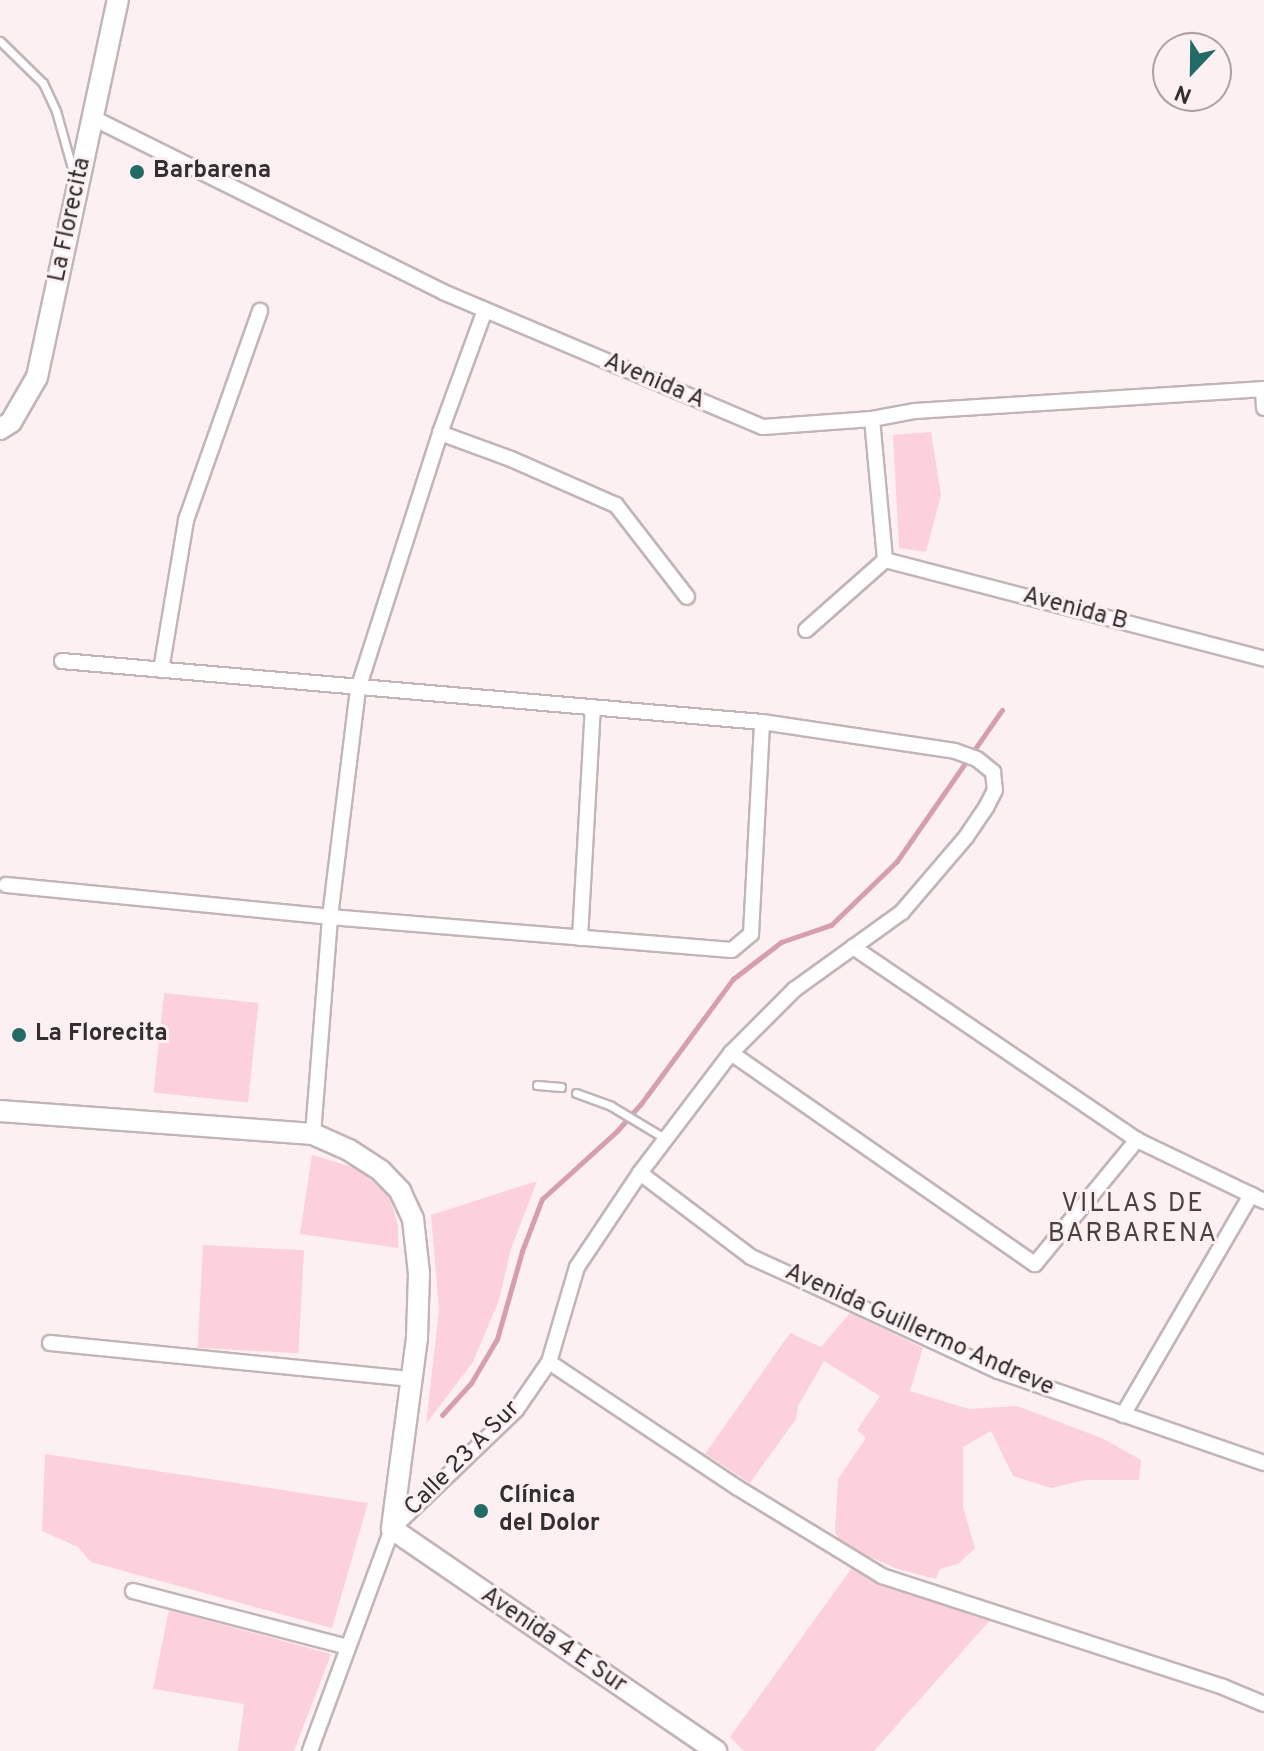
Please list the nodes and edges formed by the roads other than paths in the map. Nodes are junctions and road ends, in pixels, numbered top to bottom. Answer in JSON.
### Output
{"nodes":[{"id":1,"x":118,"y":0,"type":"edge"},
{"id":2,"x":0,"y":41,"type":"edge"},
{"id":3,"x":93,"y":118,"type":"junction"},
{"id":4,"x":78,"y":188,"type":"junction"},
{"id":5,"x":485,"y":310,"type":"junction"},
{"id":6,"x":260,"y":311,"type":"dead end"},
{"id":7,"x":1263,"y":389,"type":"edge"},
{"id":8,"x":1264,"y":408,"type":"edge"},
{"id":9,"x":872,"y":419,"type":"junction"},
{"id":10,"x":0,"y":429,"type":"edge"},
{"id":11,"x":440,"y":433,"type":"junction"},
{"id":12,"x":885,"y":560,"type":"junction"},
{"id":13,"x":687,"y":597,"type":"dead end"},
{"id":14,"x":806,"y":630,"type":"dead end"},
{"id":15,"x":1264,"y":659,"type":"edge"},
{"id":16,"x":62,"y":661,"type":"dead end"},
{"id":17,"x":161,"y":670,"type":"junction"},
{"id":18,"x":358,"y":689,"type":"junction"},
{"id":19,"x":593,"y":708,"type":"junction"},
{"id":20,"x":762,"y":722,"type":"junction"},
{"id":21,"x":6,"y":885,"type":"dead end"},
{"id":22,"x":330,"y":917,"type":"junction"},
{"id":23,"x":580,"y":938,"type":"junction"},
{"id":24,"x":853,"y":947,"type":"junction"},
{"id":25,"x":731,"y":1053,"type":"junction"},
{"id":26,"x":537,"y":1085,"type":"dead end"},
{"id":27,"x":561,"y":1087,"type":"dead end"},
{"id":28,"x":576,"y":1093,"type":"dead end"},
{"id":29,"x":0,"y":1111,"type":"edge"},
{"id":30,"x":313,"y":1134,"type":"junction"},
{"id":31,"x":1137,"y":1140,"type":"junction"},
{"id":32,"x":668,"y":1141,"type":"junction"},
{"id":33,"x":640,"y":1173,"type":"junction"},
{"id":34,"x":1258,"y":1198,"type":"edge"},
{"id":35,"x":50,"y":1343,"type":"dead end"},
{"id":36,"x":549,"y":1362,"type":"junction"},
{"id":37,"x":412,"y":1379,"type":"junction"},
{"id":38,"x":1123,"y":1415,"type":"junction"},
{"id":39,"x":1264,"y":1463,"type":"edge"},
{"id":40,"x":392,"y":1529,"type":"junction"},
{"id":41,"x":133,"y":1591,"type":"dead end"},
{"id":42,"x":348,"y":1647,"type":"junction"},
{"id":43,"x":1264,"y":1704,"type":"edge"},
{"id":44,"x":310,"y":1751,"type":"edge"},
{"id":45,"x":716,"y":1751,"type":"edge"}],
"edges":[{"from":1,"to":3,"type":"street","name":"La Florecita"},
{"from":2,"to":4,"type":"lane"},
{"from":3,"to":4,"type":"street","name":"La Florecita"},
{"from":3,"to":5,"type":"street","name":"Avenida A"},
{"from":4,"to":10,"type":"street","name":"La Florecita"},
{"from":5,"to":9,"type":"street","name":"Avenida A"},
{"from":5,"to":11,"type":"street"},
{"from":6,"to":17,"type":"street"},
{"from":7,"to":8,"type":"street"},
{"from":7,"to":9,"type":"street","name":"Avenida A"},
{"from":9,"to":12,"type":"street"},
{"from":11,"to":13,"type":"street"},
{"from":11,"to":18,"type":"street"},
{"from":12,"to":14,"type":"street"},
{"from":12,"to":15,"type":"street","name":"Avenida B"},
{"from":16,"to":17,"type":"street"},
{"from":17,"to":18,"type":"street"},
{"from":18,"to":19,"type":"street"},
{"from":18,"to":22,"type":"street"},
{"from":19,"to":20,"type":"street"},
{"from":19,"to":23,"type":"street"},
{"from":20,"to":23,"type":"street"},
{"from":20,"to":24,"type":"street","name":"Calle 23 A Sur"},
{"from":21,"to":22,"type":"street"},
{"from":22,"to":23,"type":"street"},
{"from":22,"to":30,"type":"street"},
{"from":24,"to":25,"type":"street","name":"Calle 23 A Sur"},
{"from":24,"to":31,"type":"street"},
{"from":25,"to":31,"type":"street"},
{"from":25,"to":32,"type":"street","name":"Calle 23 A Sur"},
{"from":26,"to":27,"type":"lane"},
{"from":28,"to":32,"type":"lane"},
{"from":29,"to":30,"type":"street"},
{"from":30,"to":37,"type":"street"},
{"from":31,"to":34,"type":"street"},
{"from":32,"to":33,"type":"street","name":"Calle 23 A Sur"},
{"from":33,"to":36,"type":"street","name":"Calle 23 A Sur"},
{"from":33,"to":38,"type":"street","name":"Avenida Guillermo Andreve"},
{"from":34,"to":38,"type":"street"},
{"from":35,"to":37,"type":"street"},
{"from":36,"to":40,"type":"street","name":"Calle 23 A Sur"},
{"from":36,"to":43,"type":"street"},
{"from":37,"to":40,"type":"street"},
{"from":38,"to":39,"type":"street","name":"Avenida Guillermo Andreve"},
{"from":40,"to":42,"type":"street","name":"Calle 23 A Sur"},
{"from":40,"to":45,"type":"street","name":"Avenida 4 E Sur"},
{"from":41,"to":42,"type":"street"},
{"from":42,"to":44,"type":"street","name":"Calle 23 A Sur"}]}
